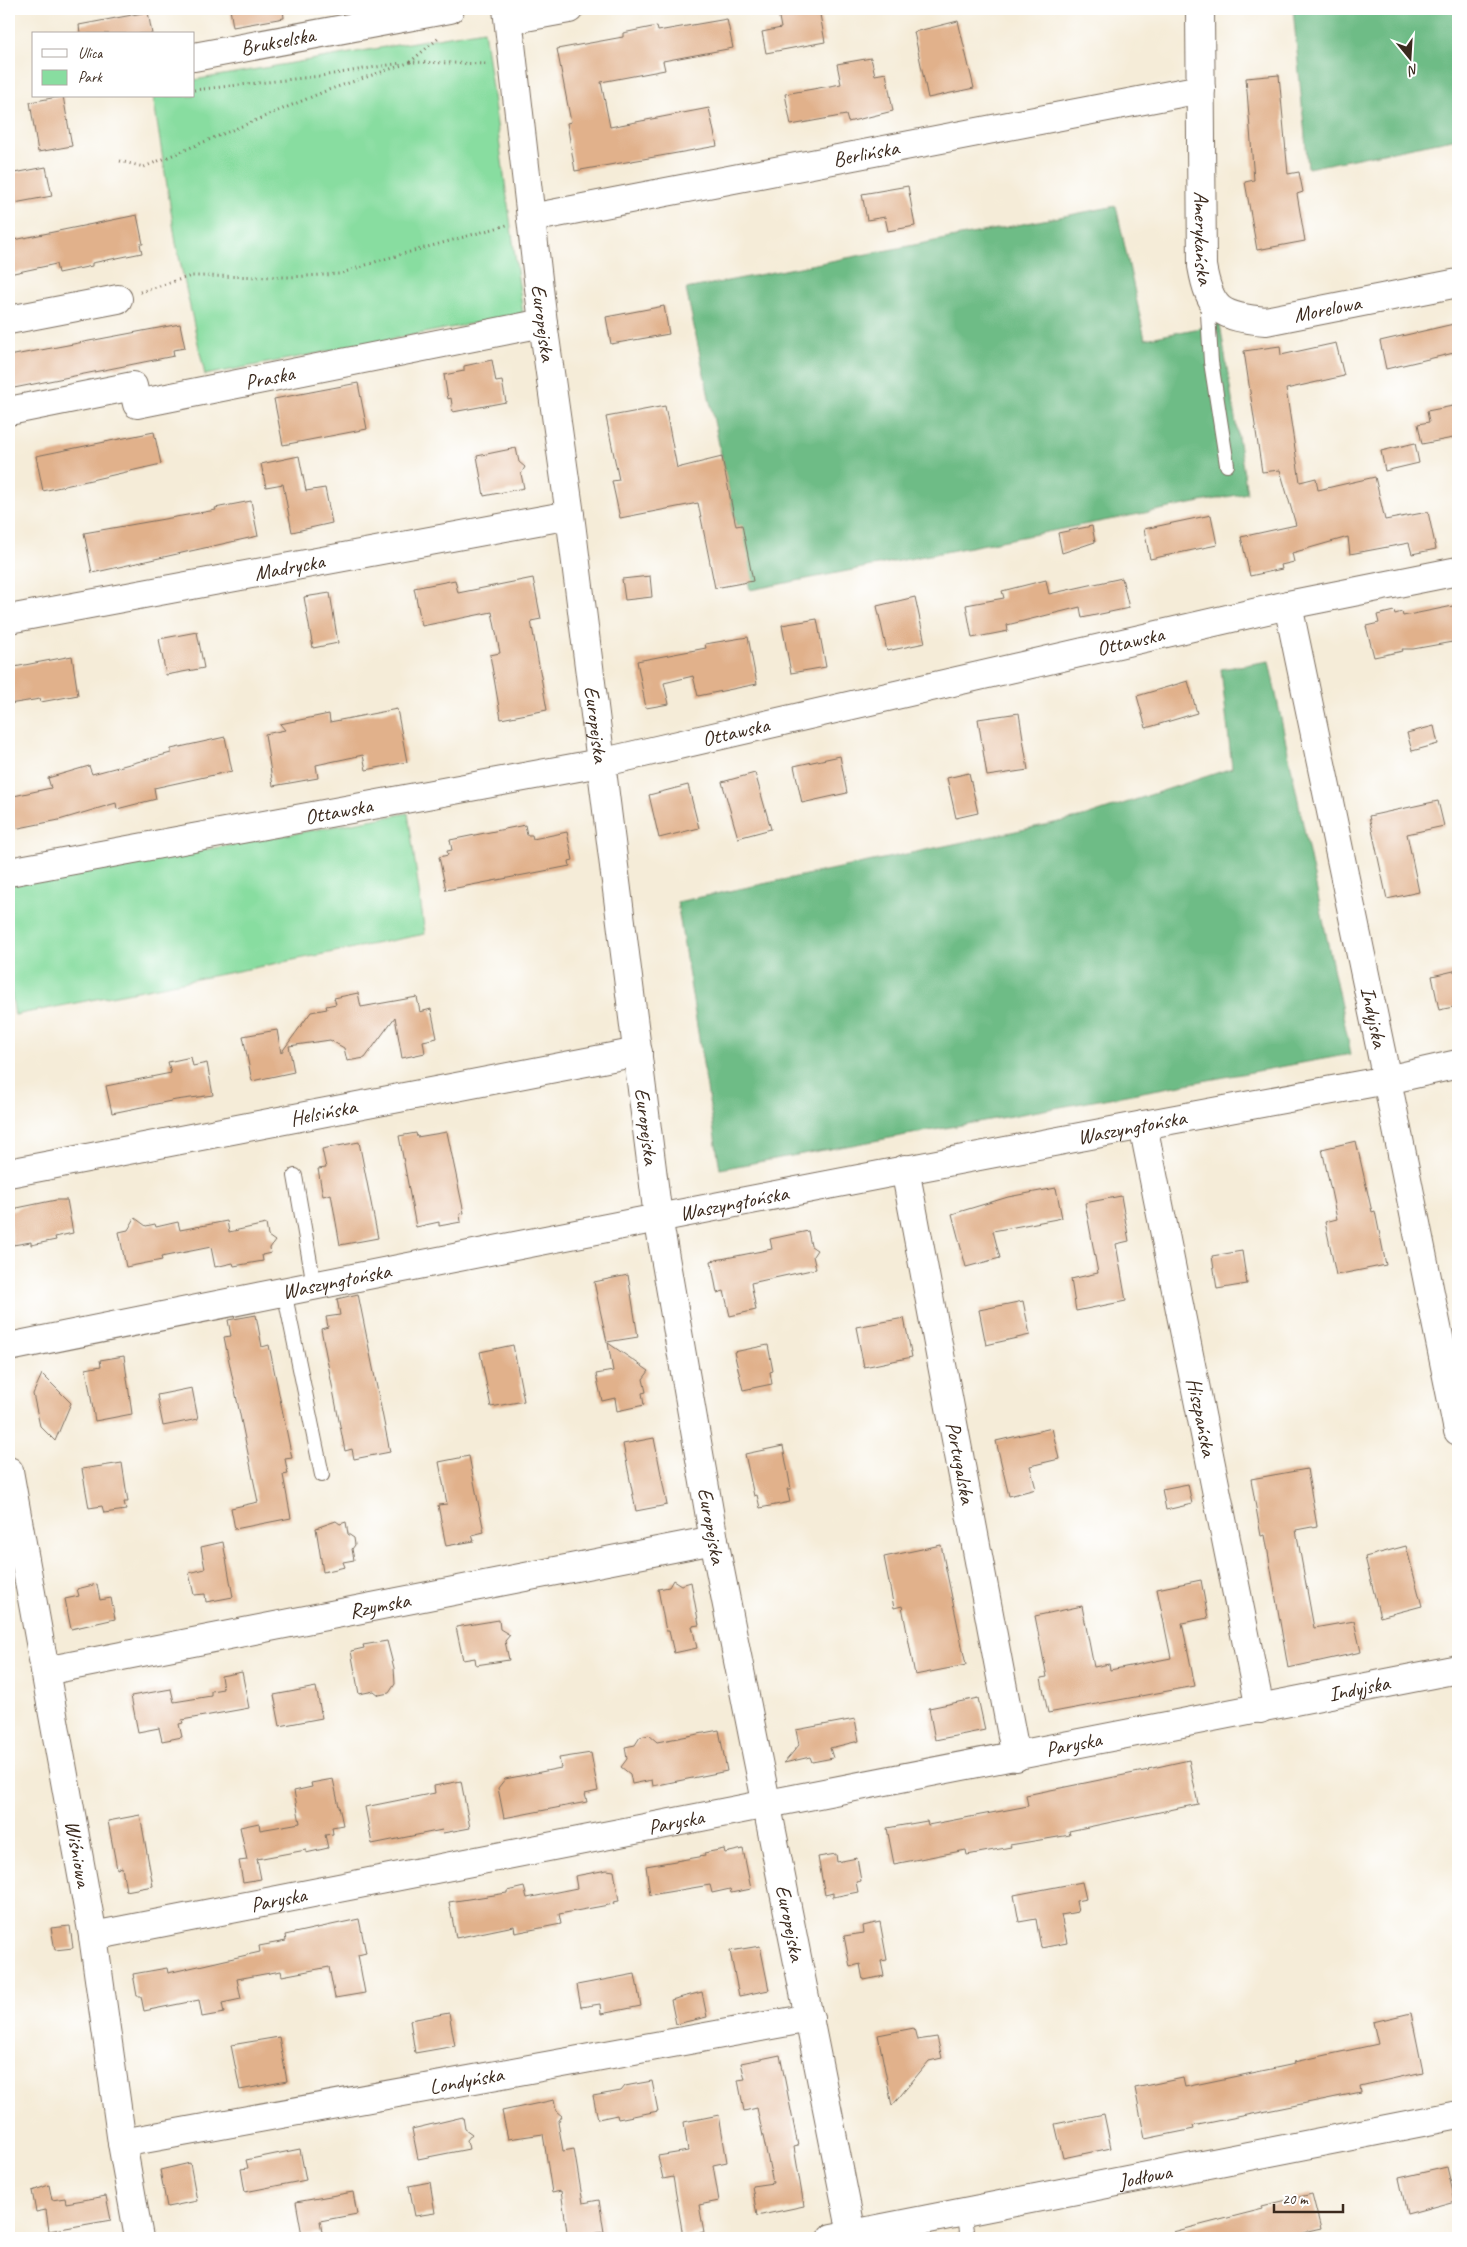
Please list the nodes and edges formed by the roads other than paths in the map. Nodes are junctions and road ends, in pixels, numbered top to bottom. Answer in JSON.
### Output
{"nodes":[{"id":1,"x":569,"y":9,"type":"edge"},
{"id":2,"x":1200,"y":9,"type":"edge"},
{"id":3,"x":508,"y":14,"type":"edge"},
{"id":4,"x":447,"y":21,"type":"edge"},
{"id":5,"x":195,"y":57,"type":"edge"},
{"id":6,"x":1201,"y":89,"type":"junction"},
{"id":7,"x":531,"y":218,"type":"junction"},
{"id":8,"x":1458,"y":282,"type":"edge"},
{"id":9,"x":1206,"y":291,"type":"junction"},
{"id":10,"x":118,"y":299,"type":"road end"},
{"id":11,"x":9,"y":320,"type":"edge"},
{"id":12,"x":543,"y":323,"type":"junction"},
{"id":13,"x":9,"y":411,"type":"edge"},
{"id":14,"x":1227,"y":465,"type":"dead end"},
{"id":15,"x":570,"y":516,"type":"junction"},
{"id":16,"x":1458,"y":571,"type":"edge"},
{"id":17,"x":1288,"y":605,"type":"junction"},
{"id":18,"x":9,"y":619,"type":"edge"},
{"id":19,"x":600,"y":763,"type":"junction"},
{"id":20,"x":9,"y":872,"type":"edge"},
{"id":21,"x":638,"y":1052,"type":"junction"},
{"id":22,"x":1458,"y":1064,"type":"edge"},
{"id":23,"x":1387,"y":1080,"type":"junction"},
{"id":24,"x":1143,"y":1125,"type":"junction"},
{"id":25,"x":905,"y":1169,"type":"junction"},
{"id":26,"x":9,"y":1173,"type":"edge"},
{"id":27,"x":295,"y":1176,"type":"dead end"},
{"id":28,"x":658,"y":1218,"type":"junction"},
{"id":29,"x":314,"y":1286,"type":"junction"},
{"id":30,"x":284,"y":1291,"type":"junction"},
{"id":31,"x":9,"y":1347,"type":"edge"},
{"id":32,"x":1455,"y":1398,"type":"edge"},
{"id":33,"x":1458,"y":1431,"type":"edge"},
{"id":34,"x":9,"y":1470,"type":"edge"},
{"id":35,"x":322,"y":1475,"type":"dead end"},
{"id":36,"x":714,"y":1540,"type":"junction"},
{"id":37,"x":1458,"y":1669,"type":"edge"},
{"id":38,"x":46,"y":1670,"type":"junction"},
{"id":39,"x":1260,"y":1709,"type":"junction"},
{"id":40,"x":1016,"y":1757,"type":"junction"},
{"id":41,"x":768,"y":1805,"type":"junction"},
{"id":42,"x":93,"y":1936,"type":"junction"},
{"id":43,"x":810,"y":2018,"type":"junction"},
{"id":44,"x":1458,"y":2115,"type":"edge"},
{"id":45,"x":122,"y":2143,"type":"junction"},
{"id":46,"x":965,"y":2225,"type":"edge"},
{"id":47,"x":842,"y":2236,"type":"edge"},
{"id":48,"x":139,"y":2238,"type":"edge"}],
"edges":[{"from":1,"to":3,"type":"street"},
{"from":2,"to":6,"type":"street","name":"Amerykańska"},
{"from":3,"to":7,"type":"street","name":"Europejska"},
{"from":4,"to":5,"type":"street","name":"Brukselska"},
{"from":6,"to":7,"type":"street","name":"Berlińska"},
{"from":6,"to":9,"type":"street","name":"Amerykańska"},
{"from":7,"to":12,"type":"street","name":"Europejska"},
{"from":8,"to":9,"type":"street","name":"Morelowa"},
{"from":9,"to":14,"type":"lane","name":"Amerykańska"},
{"from":10,"to":11,"type":"street"},
{"from":12,"to":13,"type":"street","name":"Praska"},
{"from":12,"to":15,"type":"street","name":"Europejska"},
{"from":15,"to":18,"type":"street","name":"Madrycka"},
{"from":15,"to":19,"type":"street","name":"Europejska"},
{"from":16,"to":17,"type":"street","name":"Ottawska"},
{"from":17,"to":19,"type":"street","name":"Ottawska"},
{"from":17,"to":23,"type":"street","name":"Indyjska"},
{"from":19,"to":20,"type":"street","name":"Ottawska"},
{"from":19,"to":21,"type":"street","name":"Europejska"},
{"from":21,"to":26,"type":"street","name":"Helsińska"},
{"from":21,"to":28,"type":"street","name":"Europejska"},
{"from":22,"to":23,"type":"street","name":"Waszyngtońska"},
{"from":23,"to":24,"type":"street","name":"Waszyngtońska"},
{"from":23,"to":32,"type":"street","name":"Indyjska"},
{"from":24,"to":25,"type":"street","name":"Waszyngtońska"},
{"from":24,"to":39,"type":"street","name":"Hiszpańska"},
{"from":25,"to":28,"type":"street","name":"Waszyngtońska"},
{"from":25,"to":40,"type":"street","name":"Portugalska"},
{"from":27,"to":29,"type":"lane"},
{"from":28,"to":29,"type":"street","name":"Waszyngtońska"},
{"from":28,"to":36,"type":"street","name":"Europejska"},
{"from":29,"to":30,"type":"street","name":"Waszyngtońska"},
{"from":30,"to":31,"type":"street","name":"Waszyngtońska"},
{"from":30,"to":35,"type":"lane"},
{"from":32,"to":33,"type":"street","name":"Indyjska"},
{"from":34,"to":38,"type":"street","name":"Wiśniowa"},
{"from":36,"to":38,"type":"street","name":"Rzymska"},
{"from":36,"to":41,"type":"street","name":"Europejska"},
{"from":37,"to":39,"type":"street","name":"Indyjska"},
{"from":38,"to":42,"type":"street","name":"Wiśniowa"},
{"from":39,"to":40,"type":"street","name":"Paryska"},
{"from":40,"to":41,"type":"street","name":"Paryska"},
{"from":41,"to":42,"type":"street","name":"Paryska"},
{"from":41,"to":43,"type":"street","name":"Europejska"},
{"from":42,"to":45,"type":"street","name":"Wiśniowa"},
{"from":43,"to":45,"type":"street","name":"Londyńska"},
{"from":43,"to":47,"type":"street","name":"Europejska"},
{"from":44,"to":46,"type":"street","name":"Jodłowa"},
{"from":45,"to":48,"type":"street","name":"Wiśniowa"},
{"from":46,"to":47,"type":"street","name":"Jodłowa"}]}
